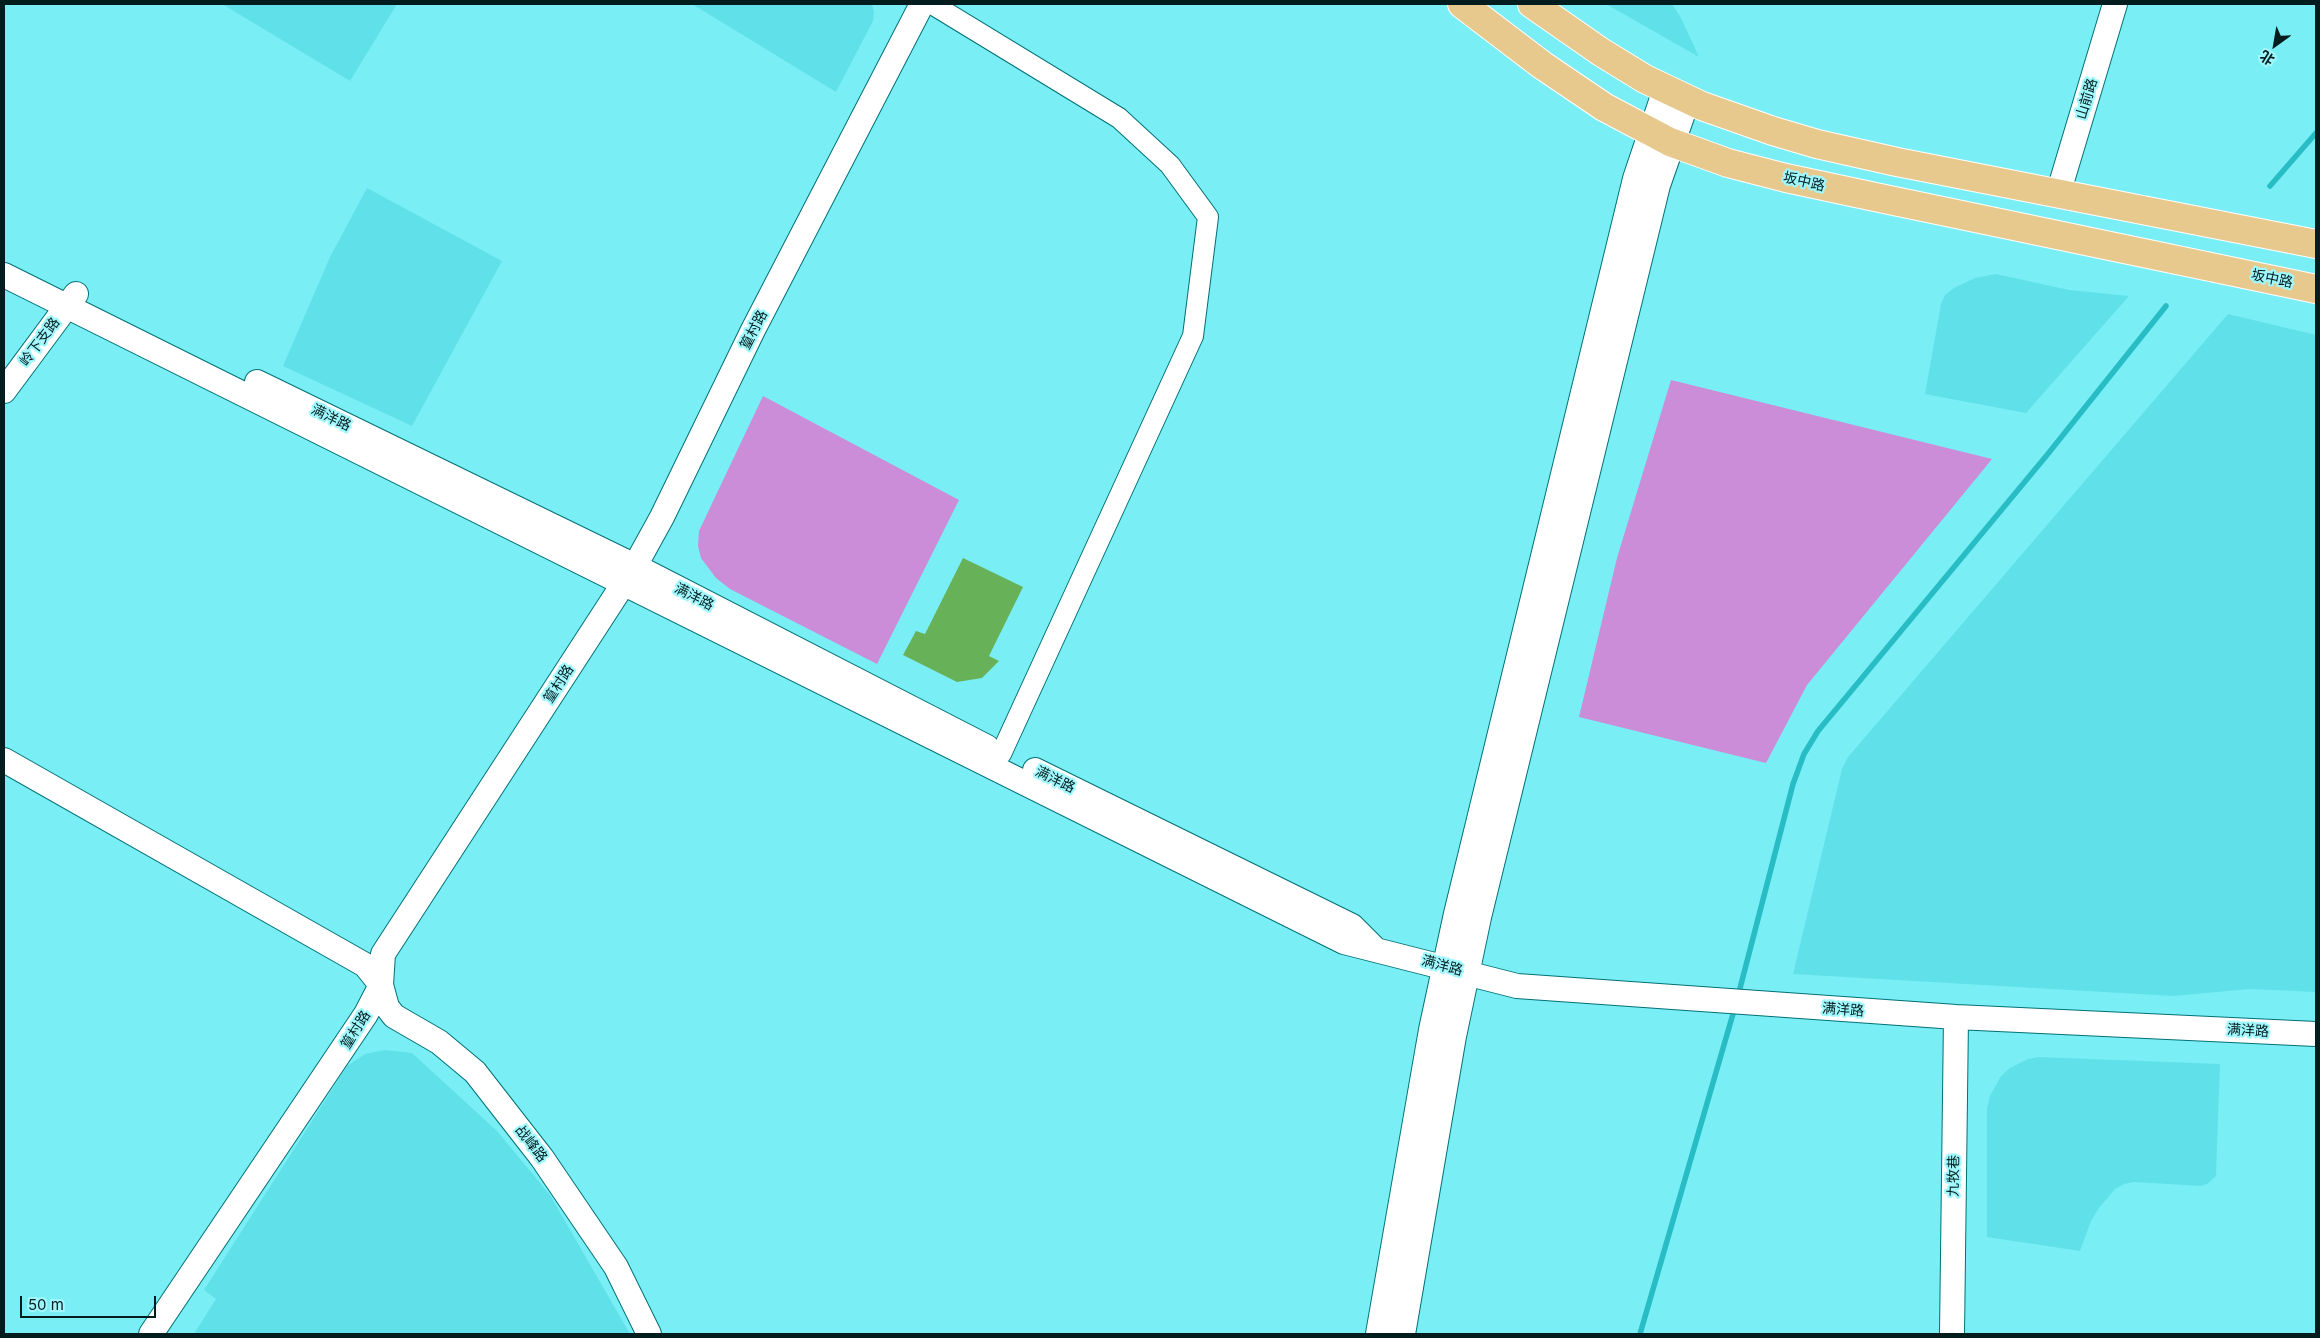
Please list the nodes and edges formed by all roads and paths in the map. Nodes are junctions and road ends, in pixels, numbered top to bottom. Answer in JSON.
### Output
{"nodes":[{"id":1,"x":922,"y":4,"type":"edge"},
{"id":2,"x":932,"y":4,"type":"edge"},
{"id":3,"x":1462,"y":4,"type":"edge"},
{"id":4,"x":1532,"y":4,"type":"edge"},
{"id":5,"x":2115,"y":4,"type":"edge"},
{"id":6,"x":1676,"y":95,"type":"junction"},
{"id":7,"x":1661,"y":137,"type":"junction"},
{"id":8,"x":2058,"y":194,"type":"junction"},
{"id":9,"x":2316,"y":244,"type":"edge"},
{"id":10,"x":4,"y":258,"type":"edge"},
{"id":11,"x":4,"y":275,"type":"edge"},
{"id":12,"x":2316,"y":289,"type":"edge"},
{"id":13,"x":72,"y":300,"type":"junction"},
{"id":14,"x":4,"y":391,"type":"edge"},
{"id":15,"x":629,"y":575,"type":"junction"},
{"id":16,"x":1001,"y":754,"type":"junction"},
{"id":17,"x":4,"y":760,"type":"edge"},
{"id":18,"x":1375,"y":949,"type":"junction"},
{"id":19,"x":1456,"y":970,"type":"junction"},
{"id":20,"x":381,"y":985,"type":"junction"},
{"id":21,"x":1956,"y":1018,"type":"junction"},
{"id":22,"x":2316,"y":1034,"type":"edge"},
{"id":23,"x":151,"y":1334,"type":"edge"},
{"id":24,"x":649,"y":1334,"type":"edge"},
{"id":25,"x":1380,"y":1334,"type":"edge"},
{"id":26,"x":1401,"y":1334,"type":"edge"},
{"id":27,"x":1952,"y":1334,"type":"edge"}],
"edges":[{"from":1,"to":15,"type":"street","name":"篁村路"},
{"from":2,"to":16,"type":"street"},
{"from":3,"to":7,"type":"main road","name":"坂中路"},
{"from":4,"to":6,"type":"main road"},
{"from":5,"to":8,"type":"street","name":"山前路"},
{"from":6,"to":7,"type":"main road"},
{"from":6,"to":8,"type":"main road"},
{"from":7,"to":12,"type":"main road","name":"坂中路"},
{"from":7,"to":19,"type":"main road"},
{"from":8,"to":9,"type":"main road"},
{"from":10,"to":13,"type":"street","name":"满洋路"},
{"from":11,"to":13,"type":"street","name":"满洋路"},
{"from":13,"to":14,"type":"street","name":"岭下支路"},
{"from":13,"to":15,"type":"street","name":"满洋路"},
{"from":15,"to":16,"type":"street","name":"满洋路"},
{"from":15,"to":18,"type":"street","name":"满洋路"},
{"from":15,"to":20,"type":"street","name":"篁村路"},
{"from":16,"to":18,"type":"street","name":"满洋路"},
{"from":17,"to":20,"type":"street"},
{"from":18,"to":19,"type":"street","name":"满洋路"},
{"from":19,"to":21,"type":"street","name":"满洋路"},
{"from":19,"to":25,"type":"main road"},
{"from":19,"to":26,"type":"main road"},
{"from":20,"to":23,"type":"street","name":"篁村路"},
{"from":20,"to":24,"type":"street","name":"战峰路"},
{"from":21,"to":22,"type":"street","name":"满洋路"},
{"from":21,"to":27,"type":"street","name":"九牧巷"}]}
